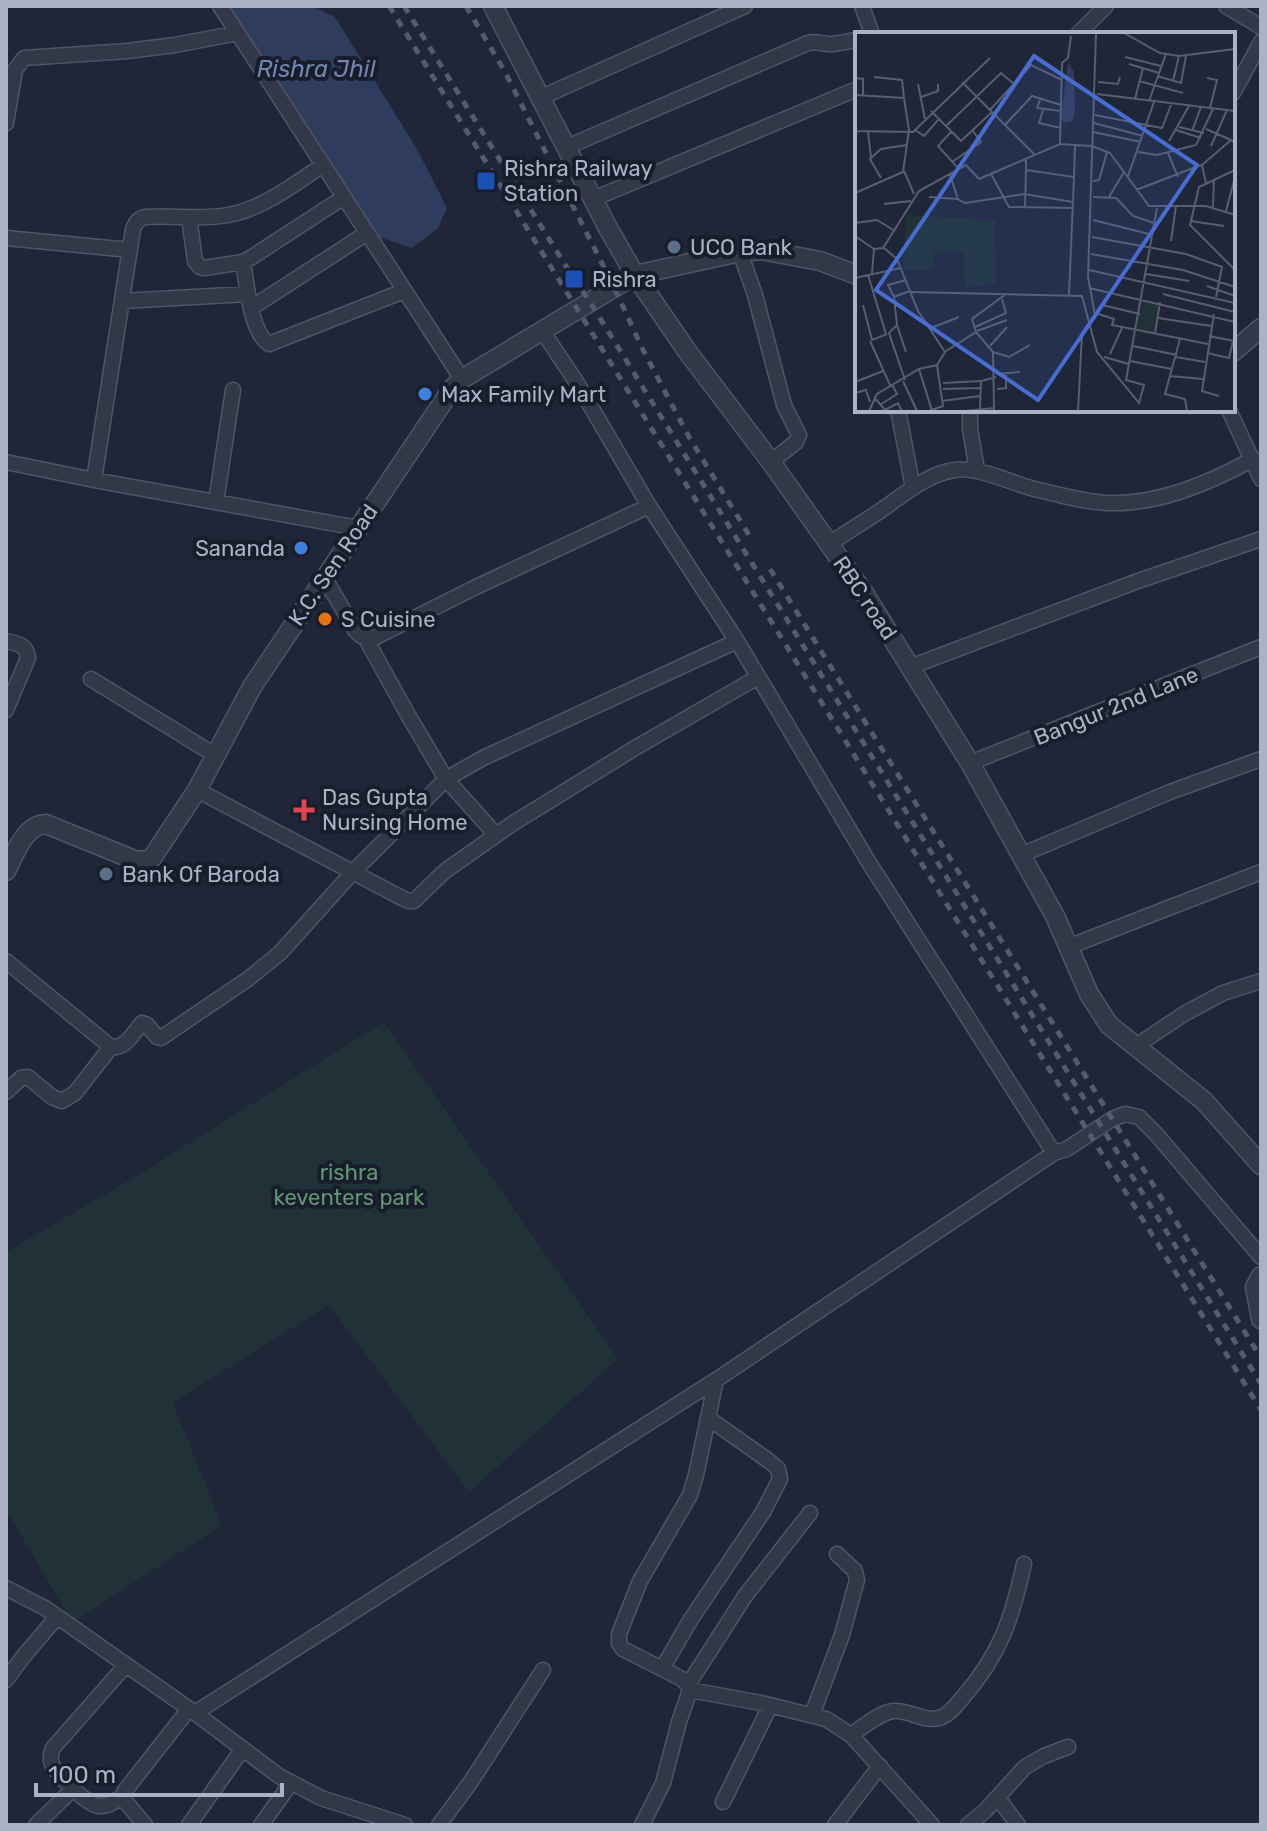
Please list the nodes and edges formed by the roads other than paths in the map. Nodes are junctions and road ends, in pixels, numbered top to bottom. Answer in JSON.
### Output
{"nodes":[{"id":1,"x":220,"y":6,"type":"edge"},
{"id":2,"x":493,"y":6,"type":"edge"},
{"id":3,"x":745,"y":6,"type":"edge"},
{"id":4,"x":862,"y":6,"type":"edge"},
{"id":5,"x":1106,"y":6,"type":"edge"},
{"id":6,"x":1226,"y":6,"type":"edge"},
{"id":7,"x":1261,"y":27,"type":"edge"},
{"id":8,"x":871,"y":32,"type":"edge"},
{"id":9,"x":1080,"y":32,"type":"edge"},
{"id":10,"x":238,"y":33,"type":"junction"},
{"id":11,"x":855,"y":40,"type":"edge"},
{"id":12,"x":1261,"y":42,"type":"edge"},
{"id":13,"x":1235,"y":89,"type":"edge"},
{"id":14,"x":855,"y":90,"type":"edge"},
{"id":15,"x":542,"y":97,"type":"junction"},
{"id":16,"x":6,"y":123,"type":"edge"},
{"id":17,"x":567,"y":147,"type":"junction"},
{"id":18,"x":323,"y":165,"type":"junction"},
{"id":19,"x":344,"y":197,"type":"junction"},
{"id":20,"x":593,"y":199,"type":"junction"},
{"id":21,"x":189,"y":217,"type":"junction"},
{"id":22,"x":367,"y":233,"type":"junction"},
{"id":23,"x":6,"y":238,"type":"edge"},
{"id":24,"x":130,"y":250,"type":"junction"},
{"id":25,"x":740,"y":252,"type":"junction"},
{"id":26,"x":243,"y":262,"type":"junction"},
{"id":27,"x":855,"y":274,"type":"edge"},
{"id":28,"x":635,"y":275,"type":"junction"},
{"id":29,"x":404,"y":291,"type":"junction"},
{"id":30,"x":122,"y":301,"type":"junction"},
{"id":31,"x":250,"y":301,"type":"junction"},
{"id":32,"x":1261,"y":328,"type":"edge"},
{"id":33,"x":543,"y":332,"type":"junction"},
{"id":34,"x":1235,"y":350,"type":"edge"},
{"id":35,"x":462,"y":379,"type":"junction"},
{"id":36,"x":233,"y":390,"type":"dead end"},
{"id":37,"x":898,"y":412,"type":"edge"},
{"id":38,"x":970,"y":412,"type":"edge"},
{"id":39,"x":1230,"y":412,"type":"edge"},
{"id":40,"x":1253,"y":459,"type":"junction"},
{"id":41,"x":6,"y":462,"type":"edge"},
{"id":42,"x":771,"y":462,"type":"junction"},
{"id":43,"x":977,"y":470,"type":"junction"},
{"id":44,"x":1261,"y":479,"type":"edge"},
{"id":45,"x":94,"y":480,"type":"junction"},
{"id":46,"x":913,"y":488,"type":"junction"},
{"id":47,"x":216,"y":502,"type":"junction"},
{"id":48,"x":649,"y":506,"type":"junction"},
{"id":49,"x":358,"y":528,"type":"junction"},
{"id":50,"x":1261,"y":539,"type":"edge"},
{"id":51,"x":829,"y":544,"type":"junction"},
{"id":52,"x":324,"y":577,"type":"junction"},
{"id":53,"x":366,"y":639,"type":"junction"},
{"id":54,"x":6,"y":641,"type":"edge"},
{"id":55,"x":737,"y":641,"type":"junction"},
{"id":56,"x":1261,"y":647,"type":"edge"},
{"id":57,"x":910,"y":667,"type":"junction"},
{"id":58,"x":758,"y":677,"type":"junction"},
{"id":59,"x":91,"y":679,"type":"dead end"},
{"id":60,"x":6,"y":710,"type":"edge"},
{"id":61,"x":215,"y":755,"type":"junction"},
{"id":62,"x":1261,"y":759,"type":"edge"},
{"id":63,"x":970,"y":763,"type":"junction"},
{"id":64,"x":446,"y":779,"type":"junction"},
{"id":65,"x":197,"y":790,"type":"junction"},
{"id":66,"x":496,"y":835,"type":"junction"},
{"id":67,"x":1021,"y":855,"type":"junction"},
{"id":68,"x":6,"y":871,"type":"edge"},
{"id":69,"x":353,"y":872,"type":"junction"},
{"id":70,"x":1261,"y":872,"type":"edge"},
{"id":71,"x":1068,"y":947,"type":"junction"},
{"id":72,"x":6,"y":961,"type":"edge"},
{"id":73,"x":1261,"y":981,"type":"edge"},
{"id":74,"x":1136,"y":1046,"type":"junction"},
{"id":75,"x":111,"y":1047,"type":"junction"},
{"id":76,"x":6,"y":1092,"type":"edge"},
{"id":77,"x":1054,"y":1153,"type":"junction"},
{"id":78,"x":1259,"y":1159,"type":"edge"},
{"id":79,"x":1261,"y":1257,"type":"edge"},
{"id":80,"x":1261,"y":1276,"type":"edge"},
{"id":81,"x":1261,"y":1319,"type":"edge"},
{"id":82,"x":716,"y":1380,"type":"junction"},
{"id":83,"x":708,"y":1418,"type":"junction"},
{"id":84,"x":810,"y":1513,"type":"dead end"},
{"id":85,"x":837,"y":1554,"type":"dead end"},
{"id":86,"x":1024,"y":1564,"type":"dead end"},
{"id":87,"x":6,"y":1588,"type":"edge"},
{"id":88,"x":57,"y":1617,"type":"junction"},
{"id":89,"x":126,"y":1665,"type":"junction"},
{"id":90,"x":662,"y":1669,"type":"junction"},
{"id":91,"x":543,"y":1670,"type":"dead end"},
{"id":92,"x":6,"y":1680,"type":"edge"},
{"id":93,"x":689,"y":1688,"type":"junction"},
{"id":94,"x":770,"y":1706,"type":"junction"},
{"id":95,"x":192,"y":1711,"type":"junction"},
{"id":96,"x":812,"y":1715,"type":"junction"},
{"id":97,"x":851,"y":1735,"type":"junction"},
{"id":98,"x":1068,"y":1747,"type":"dead end"},
{"id":99,"x":242,"y":1750,"type":"junction"},
{"id":100,"x":880,"y":1766,"type":"junction"},
{"id":101,"x":291,"y":1783,"type":"junction"},
{"id":102,"x":73,"y":1789,"type":"junction"},
{"id":103,"x":123,"y":1796,"type":"junction"},
{"id":104,"x":998,"y":1798,"type":"junction"},
{"id":105,"x":723,"y":1802,"type":"dead end"},
{"id":106,"x":36,"y":1825,"type":"edge"},
{"id":107,"x":145,"y":1825,"type":"edge"},
{"id":108,"x":189,"y":1825,"type":"edge"},
{"id":109,"x":261,"y":1825,"type":"edge"},
{"id":110,"x":405,"y":1825,"type":"edge"},
{"id":111,"x":439,"y":1825,"type":"edge"},
{"id":112,"x":642,"y":1825,"type":"edge"},
{"id":113,"x":835,"y":1825,"type":"edge"},
{"id":114,"x":932,"y":1825,"type":"edge"},
{"id":115,"x":968,"y":1825,"type":"edge"},
{"id":116,"x":1018,"y":1825,"type":"edge"}],
"edges":[{"from":1,"to":10,"type":"street"},
{"from":2,"to":15,"type":"street","name":"RBC road"},
{"from":3,"to":15,"type":"street"},
{"from":4,"to":8,"type":"street"},
{"from":5,"to":9,"type":"street"},
{"from":6,"to":7,"type":"street"},
{"from":10,"to":16,"type":"street"},
{"from":10,"to":18,"type":"street"},
{"from":11,"to":17,"type":"street"},
{"from":12,"to":13,"type":"street"},
{"from":14,"to":20,"type":"street"},
{"from":15,"to":17,"type":"street","name":"RBC road"},
{"from":17,"to":20,"type":"street","name":"RBC road"},
{"from":18,"to":19,"type":"street"},
{"from":18,"to":21,"type":"street"},
{"from":19,"to":22,"type":"street"},
{"from":19,"to":26,"type":"street"},
{"from":20,"to":28,"type":"street","name":"RBC road"},
{"from":21,"to":24,"type":"street"},
{"from":21,"to":26,"type":"street"},
{"from":22,"to":29,"type":"street"},
{"from":22,"to":31,"type":"street"},
{"from":23,"to":24,"type":"street"},
{"from":24,"to":30,"type":"street"},
{"from":25,"to":27,"type":"street","name":"K.C. Sen Road"},
{"from":25,"to":28,"type":"street","name":"K.C. Sen Road"},
{"from":25,"to":42,"type":"street"},
{"from":26,"to":31,"type":"street"},
{"from":28,"to":33,"type":"street","name":"K.C. Sen Road"},
{"from":28,"to":42,"type":"street","name":"RBC road"},
{"from":29,"to":31,"type":"street"},
{"from":29,"to":35,"type":"street"},
{"from":30,"to":31,"type":"street"},
{"from":30,"to":45,"type":"street"},
{"from":32,"to":34,"type":"street"},
{"from":33,"to":35,"type":"street","name":"K.C. Sen Road"},
{"from":33,"to":48,"type":"street"},
{"from":35,"to":49,"type":"street","name":"K.C. Sen Road"},
{"from":36,"to":47,"type":"street"},
{"from":37,"to":46,"type":"street"},
{"from":38,"to":43,"type":"street"},
{"from":39,"to":40,"type":"street"},
{"from":40,"to":43,"type":"street"},
{"from":40,"to":44,"type":"street"},
{"from":41,"to":45,"type":"street"},
{"from":42,"to":51,"type":"street","name":"RBC road"},
{"from":43,"to":46,"type":"street"},
{"from":45,"to":47,"type":"street"},
{"from":46,"to":51,"type":"street"},
{"from":47,"to":49,"type":"street"},
{"from":48,"to":53,"type":"street"},
{"from":48,"to":55,"type":"street"},
{"from":49,"to":52,"type":"street","name":"K.C. Sen Road"},
{"from":50,"to":57,"type":"street"},
{"from":51,"to":57,"type":"street","name":"RBC road"},
{"from":52,"to":53,"type":"street"},
{"from":52,"to":61,"type":"street","name":"K.C. Sen Road"},
{"from":53,"to":64,"type":"street"},
{"from":54,"to":60,"type":"street"},
{"from":55,"to":58,"type":"street"},
{"from":55,"to":64,"type":"street"},
{"from":56,"to":63,"type":"street","name":"Bangur 2nd Lane"},
{"from":57,"to":63,"type":"street","name":"RBC road"},
{"from":58,"to":66,"type":"street"},
{"from":58,"to":77,"type":"street"},
{"from":59,"to":61,"type":"street"},
{"from":61,"to":65,"type":"street","name":"K.C. Sen Road"},
{"from":62,"to":67,"type":"street"},
{"from":63,"to":67,"type":"street","name":"RBC road"},
{"from":64,"to":66,"type":"street"},
{"from":64,"to":69,"type":"street"},
{"from":65,"to":68,"type":"street","name":"K.C. Sen Road"},
{"from":65,"to":69,"type":"street"},
{"from":66,"to":69,"type":"street"},
{"from":67,"to":71,"type":"street","name":"RBC road"},
{"from":69,"to":75,"type":"street"},
{"from":70,"to":71,"type":"street"},
{"from":71,"to":74,"type":"street","name":"RBC road"},
{"from":72,"to":75,"type":"street"},
{"from":73,"to":74,"type":"street"},
{"from":74,"to":78,"type":"street","name":"RBC road"},
{"from":75,"to":76,"type":"street"},
{"from":77,"to":79,"type":"street"},
{"from":77,"to":82,"type":"street"},
{"from":80,"to":81,"type":"street"},
{"from":82,"to":83,"type":"street"},
{"from":82,"to":95,"type":"street"},
{"from":83,"to":90,"type":"street"},
{"from":83,"to":90,"type":"street"},
{"from":84,"to":93,"type":"street"},
{"from":85,"to":96,"type":"street"},
{"from":86,"to":97,"type":"street"},
{"from":87,"to":88,"type":"street"},
{"from":88,"to":89,"type":"street"},
{"from":88,"to":92,"type":"street"},
{"from":89,"to":95,"type":"street"},
{"from":89,"to":102,"type":"street"},
{"from":90,"to":93,"type":"street"},
{"from":91,"to":111,"type":"street"},
{"from":93,"to":94,"type":"street"},
{"from":93,"to":112,"type":"street"},
{"from":94,"to":96,"type":"street"},
{"from":94,"to":105,"type":"street"},
{"from":95,"to":99,"type":"street"},
{"from":95,"to":103,"type":"street"},
{"from":96,"to":97,"type":"street"},
{"from":97,"to":100,"type":"street"},
{"from":98,"to":104,"type":"street"},
{"from":99,"to":101,"type":"street"},
{"from":99,"to":108,"type":"street"},
{"from":100,"to":113,"type":"street"},
{"from":100,"to":114,"type":"street"},
{"from":101,"to":109,"type":"street"},
{"from":101,"to":110,"type":"street"},
{"from":102,"to":103,"type":"street"},
{"from":102,"to":106,"type":"street"},
{"from":103,"to":107,"type":"street"},
{"from":104,"to":115,"type":"street"},
{"from":104,"to":116,"type":"street"}]}
